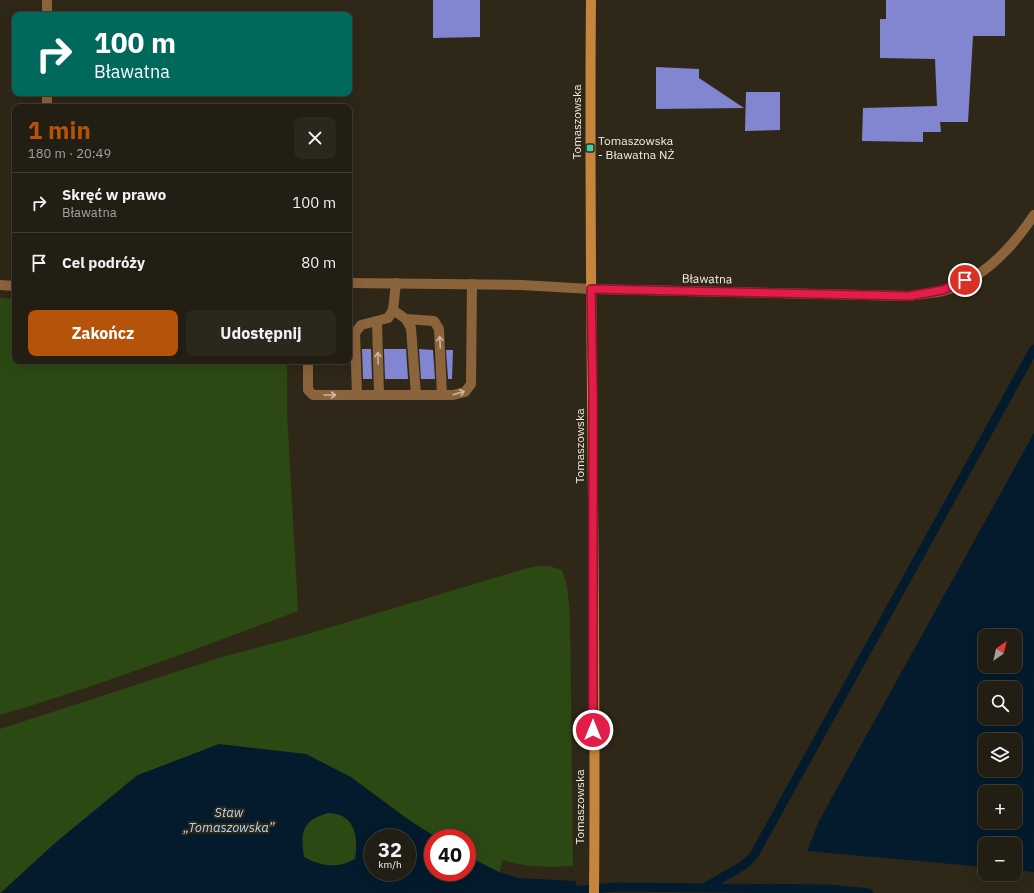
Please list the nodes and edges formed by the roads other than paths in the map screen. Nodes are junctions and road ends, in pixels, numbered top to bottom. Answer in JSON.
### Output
{"nodes":[{"id":1,"x":47,"y":0,"type":"edge"},
{"id":2,"x":591,"y":0,"type":"edge"},
{"id":3,"x":47,"y":12,"type":"edge"},
{"id":4,"x":1034,"y":215,"type":"edge"},
{"id":5,"x":352,"y":283,"type":"edge"},
{"id":6,"x":396,"y":283,"type":"junction"},
{"id":7,"x":472,"y":284,"type":"junction"},
{"id":8,"x":0,"y":285,"type":"edge"},
{"id":9,"x":12,"y":286,"type":"edge"},
{"id":10,"x":591,"y":289,"type":"junction"},
{"id":11,"x":393,"y":310,"type":"junction"},
{"id":12,"x":406,"y":319,"type":"junction"},
{"id":13,"x":377,"y":321,"type":"junction"},
{"id":14,"x":308,"y":364,"type":"edge"},
{"id":15,"x":357,"y":395,"type":"junction"},
{"id":16,"x":379,"y":395,"type":"junction"},
{"id":17,"x":416,"y":395,"type":"junction"},
{"id":18,"x":442,"y":395,"type":"junction"},
{"id":19,"x":594,"y":893,"type":"edge"}],
"edges":[{"from":1,"to":3,"type":"street"},
{"from":2,"to":10,"type":"street","name":"Tomaszowska"},
{"from":4,"to":10,"type":"street","name":"Bławatna"},
{"from":5,"to":6,"type":"street","name":"Bławatna"},
{"from":6,"to":7,"type":"street","name":"Bławatna"},
{"from":6,"to":11,"type":"street"},
{"from":7,"to":10,"type":"street","name":"Bławatna"},
{"from":18,"to":7,"type":"street","one_way":true},
{"from":8,"to":9,"type":"street"},
{"from":10,"to":19,"type":"street","name":"Tomaszowska"},
{"from":11,"to":12,"type":"street"},
{"from":11,"to":13,"type":"street"},
{"from":12,"to":17,"type":"street"},
{"from":18,"to":12,"type":"street","one_way":true},
{"from":13,"to":15,"type":"street"},
{"from":16,"to":13,"type":"street","one_way":true},
{"from":14,"to":15,"type":"street","one_way":true},
{"from":15,"to":16,"type":"street"},
{"from":16,"to":17,"type":"street"},
{"from":17,"to":18,"type":"street"}]}
